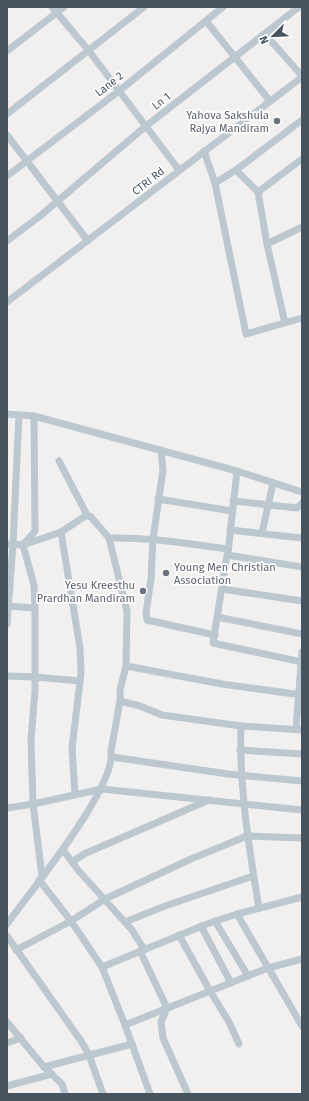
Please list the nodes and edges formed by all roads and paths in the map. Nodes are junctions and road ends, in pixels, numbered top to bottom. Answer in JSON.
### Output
{"nodes":[{"id":1,"x":64,"y":7,"type":"edge"},
{"id":2,"x":144,"y":7,"type":"edge"},
{"id":3,"x":223,"y":7,"type":"edge"},
{"id":4,"x":299,"y":7,"type":"edge"},
{"id":5,"x":302,"y":9,"type":"edge"},
{"id":6,"x":54,"y":10,"type":"edge"},
{"id":7,"x":206,"y":21,"type":"junction"},
{"id":8,"x":265,"y":34,"type":"junction"},
{"id":9,"x":7,"y":51,"type":"edge"},
{"id":10,"x":89,"y":51,"type":"junction"},
{"id":11,"x":235,"y":57,"type":"junction"},
{"id":12,"x":302,"y":76,"type":"edge"},
{"id":13,"x":119,"y":91,"type":"junction"},
{"id":14,"x":269,"y":100,"type":"junction"},
{"id":15,"x":7,"y":114,"type":"edge"},
{"id":16,"x":302,"y":120,"type":"edge"},
{"id":17,"x":146,"y":126,"type":"junction"},
{"id":18,"x":7,"y":135,"type":"edge"},
{"id":19,"x":204,"y":151,"type":"junction"},
{"id":20,"x":302,"y":159,"type":"edge"},
{"id":21,"x":27,"y":160,"type":"junction"},
{"id":22,"x":179,"y":170,"type":"junction"},
{"id":23,"x":236,"y":170,"type":"junction"},
{"id":24,"x":7,"y":176,"type":"edge"},
{"id":25,"x":214,"y":183,"type":"junction"},
{"id":26,"x":258,"y":192,"type":"junction"},
{"id":27,"x":57,"y":201,"type":"junction"},
{"id":28,"x":302,"y":227,"type":"edge"},
{"id":29,"x":7,"y":240,"type":"edge"},
{"id":30,"x":88,"y":241,"type":"junction"},
{"id":31,"x":268,"y":244,"type":"junction"},
{"id":32,"x":7,"y":302,"type":"edge"},
{"id":33,"x":302,"y":318,"type":"edge"},
{"id":34,"x":286,"y":323,"type":"junction"},
{"id":35,"x":7,"y":414,"type":"edge"},
{"id":36,"x":19,"y":415,"type":"junction"},
{"id":37,"x":34,"y":416,"type":"junction"},
{"id":38,"x":161,"y":450,"type":"junction"},
{"id":39,"x":59,"y":461,"type":"dead end"},
{"id":40,"x":237,"y":471,"type":"junction"},
{"id":41,"x":273,"y":483,"type":"junction"},
{"id":42,"x":302,"y":490,"type":"edge"},
{"id":43,"x":158,"y":499,"type":"junction"},
{"id":44,"x":233,"y":501,"type":"junction"},
{"id":45,"x":302,"y":503,"type":"edge"},
{"id":46,"x":268,"y":505,"type":"junction"},
{"id":47,"x":232,"y":511,"type":"junction"},
{"id":48,"x":87,"y":514,"type":"junction"},
{"id":49,"x":230,"y":530,"type":"junction"},
{"id":50,"x":61,"y":532,"type":"junction"},
{"id":51,"x":262,"y":533,"type":"junction"},
{"id":52,"x":109,"y":538,"type":"junction"},
{"id":53,"x":302,"y":538,"type":"edge"},
{"id":54,"x":153,"y":539,"type":"junction"},
{"id":55,"x":10,"y":544,"type":"edge"},
{"id":56,"x":23,"y":545,"type":"junction"},
{"id":57,"x":228,"y":552,"type":"junction"},
{"id":58,"x":302,"y":567,"type":"edge"},
{"id":59,"x":222,"y":589,"type":"junction"},
{"id":60,"x":302,"y":601,"type":"edge"},
{"id":61,"x":8,"y":607,"type":"edge"},
{"id":62,"x":35,"y":608,"type":"junction"},
{"id":63,"x":217,"y":617,"type":"junction"},
{"id":64,"x":7,"y":624,"type":"edge"},
{"id":65,"x":302,"y":634,"type":"edge"},
{"id":66,"x":214,"y":635,"type":"junction"},
{"id":67,"x":302,"y":652,"type":"edge"},
{"id":68,"x":301,"y":662,"type":"edge"},
{"id":69,"x":126,"y":666,"type":"junction"},
{"id":70,"x":7,"y":676,"type":"edge"},
{"id":71,"x":35,"y":678,"type":"junction"},
{"id":72,"x":80,"y":681,"type":"junction"},
{"id":73,"x":301,"y":695,"type":"edge"},
{"id":74,"x":120,"y":701,"type":"junction"},
{"id":75,"x":300,"y":712,"type":"edge"},
{"id":76,"x":241,"y":726,"type":"junction"},
{"id":77,"x":299,"y":729,"type":"edge"},
{"id":78,"x":240,"y":750,"type":"junction"},
{"id":79,"x":302,"y":754,"type":"edge"},
{"id":80,"x":112,"y":758,"type":"junction"},
{"id":81,"x":242,"y":776,"type":"junction"},
{"id":82,"x":302,"y":781,"type":"edge"},
{"id":83,"x":102,"y":789,"type":"junction"},
{"id":84,"x":75,"y":794,"type":"junction"},
{"id":85,"x":209,"y":800,"type":"junction"},
{"id":86,"x":33,"y":804,"type":"junction"},
{"id":87,"x":243,"y":804,"type":"junction"},
{"id":88,"x":7,"y":808,"type":"edge"},
{"id":89,"x":302,"y":810,"type":"edge"},
{"id":90,"x":247,"y":836,"type":"junction"},
{"id":91,"x":302,"y":838,"type":"edge"},
{"id":92,"x":63,"y":850,"type":"junction"},
{"id":93,"x":72,"y":862,"type":"junction"},
{"id":94,"x":254,"y":876,"type":"junction"},
{"id":95,"x":41,"y":878,"type":"junction"},
{"id":96,"x":302,"y":897,"type":"edge"},
{"id":97,"x":106,"y":899,"type":"junction"},
{"id":98,"x":259,"y":908,"type":"junction"},
{"id":99,"x":237,"y":914,"type":"junction"},
{"id":100,"x":71,"y":921,"type":"junction"},
{"id":101,"x":214,"y":921,"type":"junction"},
{"id":102,"x":125,"y":922,"type":"junction"},
{"id":103,"x":7,"y":924,"type":"edge"},
{"id":104,"x":201,"y":926,"type":"junction"},
{"id":105,"x":179,"y":935,"type":"junction"},
{"id":106,"x":7,"y":936,"type":"edge"},
{"id":107,"x":16,"y":950,"type":"junction"},
{"id":108,"x":142,"y":950,"type":"junction"},
{"id":109,"x":302,"y":959,"type":"edge"},
{"id":110,"x":102,"y":967,"type":"junction"},
{"id":111,"x":268,"y":968,"type":"junction"},
{"id":112,"x":248,"y":976,"type":"junction"},
{"id":113,"x":231,"y":983,"type":"junction"},
{"id":114,"x":210,"y":991,"type":"junction"},
{"id":115,"x":167,"y":1008,"type":"junction"},
{"id":116,"x":7,"y":1022,"type":"edge"},
{"id":117,"x":125,"y":1025,"type":"junction"},
{"id":118,"x":302,"y":1026,"type":"edge"},
{"id":119,"x":21,"y":1038,"type":"junction"},
{"id":120,"x":7,"y":1043,"type":"edge"},
{"id":121,"x":132,"y":1044,"type":"junction"},
{"id":122,"x":239,"y":1044,"type":"dead end"},
{"id":123,"x":89,"y":1055,"type":"junction"},
{"id":124,"x":44,"y":1067,"type":"junction"},
{"id":125,"x":52,"y":1074,"type":"junction"},
{"id":126,"x":7,"y":1086,"type":"edge"},
{"id":127,"x":65,"y":1094,"type":"edge"},
{"id":128,"x":103,"y":1094,"type":"edge"},
{"id":129,"x":150,"y":1094,"type":"edge"},
{"id":130,"x":188,"y":1094,"type":"edge"}],
"edges":[{"from":1,"to":6,"type":"street"},
{"from":2,"to":10,"type":"street"},
{"from":3,"to":7,"type":"street","name":"Lane 2"},
{"from":4,"to":5,"type":"street"},
{"from":4,"to":8,"type":"street","name":"Ln 1"},
{"from":6,"to":9,"type":"street"},
{"from":6,"to":10,"type":"street"},
{"from":7,"to":11,"type":"street"},
{"from":7,"to":13,"type":"street","name":"Lane 2"},
{"from":8,"to":11,"type":"street","name":"Ln 1"},
{"from":8,"to":12,"type":"street"},
{"from":10,"to":13,"type":"street"},
{"from":10,"to":15,"type":"street"},
{"from":11,"to":14,"type":"street"},
{"from":11,"to":17,"type":"street","name":"Ln 1"},
{"from":12,"to":14,"type":"street","name":"CTRI Rd"},
{"from":13,"to":17,"type":"street"},
{"from":13,"to":21,"type":"street","name":"Lane 2"},
{"from":14,"to":19,"type":"street","name":"CTRI Rd"},
{"from":16,"to":23,"type":"street"},
{"from":17,"to":22,"type":"street"},
{"from":17,"to":27,"type":"street","name":"Ln 1"},
{"from":18,"to":21,"type":"street"},
{"from":19,"to":22,"type":"street","name":"CTRI Rd"},
{"from":19,"to":25,"type":"street"},
{"from":20,"to":26,"type":"street"},
{"from":21,"to":24,"type":"street","name":"Lane 2"},
{"from":21,"to":27,"type":"street"},
{"from":22,"to":30,"type":"street","name":"CTRI Rd"},
{"from":23,"to":25,"type":"street"},
{"from":23,"to":26,"type":"street"},
{"from":25,"to":34,"type":"street"},
{"from":26,"to":31,"type":"street"},
{"from":27,"to":29,"type":"street","name":"Ln 1"},
{"from":27,"to":30,"type":"street"},
{"from":28,"to":31,"type":"street"},
{"from":30,"to":32,"type":"street","name":"CTRI Rd"},
{"from":31,"to":34,"type":"street"},
{"from":33,"to":34,"type":"street"},
{"from":35,"to":36,"type":"street"},
{"from":36,"to":37,"type":"street"},
{"from":36,"to":55,"type":"street"},
{"from":37,"to":38,"type":"street"},
{"from":37,"to":56,"type":"street"},
{"from":38,"to":40,"type":"street"},
{"from":38,"to":43,"type":"street"},
{"from":39,"to":48,"type":"street"},
{"from":40,"to":41,"type":"street"},
{"from":40,"to":44,"type":"street"},
{"from":41,"to":42,"type":"street"},
{"from":41,"to":46,"type":"street"},
{"from":43,"to":47,"type":"street"},
{"from":43,"to":54,"type":"street"},
{"from":44,"to":46,"type":"street"},
{"from":44,"to":47,"type":"street"},
{"from":45,"to":46,"type":"street"},
{"from":46,"to":51,"type":"street"},
{"from":47,"to":49,"type":"street"},
{"from":48,"to":50,"type":"street"},
{"from":48,"to":52,"type":"street"},
{"from":49,"to":51,"type":"street"},
{"from":49,"to":57,"type":"street"},
{"from":50,"to":56,"type":"street"},
{"from":50,"to":72,"type":"street"},
{"from":51,"to":53,"type":"street"},
{"from":52,"to":54,"type":"street"},
{"from":52,"to":69,"type":"street"},
{"from":54,"to":57,"type":"street"},
{"from":54,"to":66,"type":"street"},
{"from":55,"to":56,"type":"street"},
{"from":55,"to":61,"type":"street"},
{"from":56,"to":62,"type":"street"},
{"from":57,"to":58,"type":"street"},
{"from":57,"to":59,"type":"street"},
{"from":59,"to":60,"type":"street"},
{"from":59,"to":63,"type":"street"},
{"from":61,"to":62,"type":"street"},
{"from":61,"to":64,"type":"street"},
{"from":62,"to":71,"type":"street"},
{"from":63,"to":65,"type":"street"},
{"from":63,"to":66,"type":"street"},
{"from":66,"to":68,"type":"street"},
{"from":67,"to":68,"type":"street"},
{"from":68,"to":73,"type":"street"},
{"from":69,"to":73,"type":"street"},
{"from":69,"to":74,"type":"street"},
{"from":70,"to":71,"type":"street"},
{"from":71,"to":72,"type":"street"},
{"from":71,"to":86,"type":"street"},
{"from":72,"to":84,"type":"street"},
{"from":73,"to":75,"type":"street"},
{"from":74,"to":76,"type":"street"},
{"from":74,"to":80,"type":"street"},
{"from":75,"to":77,"type":"street"},
{"from":76,"to":77,"type":"street"},
{"from":76,"to":78,"type":"street"},
{"from":78,"to":79,"type":"street"},
{"from":78,"to":81,"type":"street"},
{"from":80,"to":81,"type":"street"},
{"from":80,"to":83,"type":"street"},
{"from":81,"to":82,"type":"street"},
{"from":81,"to":87,"type":"street"},
{"from":83,"to":84,"type":"street"},
{"from":83,"to":85,"type":"street"},
{"from":83,"to":92,"type":"street"},
{"from":84,"to":86,"type":"street"},
{"from":85,"to":87,"type":"street"},
{"from":85,"to":93,"type":"street"},
{"from":86,"to":88,"type":"street"},
{"from":86,"to":95,"type":"street"},
{"from":87,"to":89,"type":"street"},
{"from":87,"to":90,"type":"street"},
{"from":90,"to":91,"type":"street"},
{"from":90,"to":94,"type":"street"},
{"from":90,"to":97,"type":"street"},
{"from":92,"to":93,"type":"street"},
{"from":92,"to":95,"type":"street"},
{"from":93,"to":97,"type":"street"},
{"from":94,"to":98,"type":"street"},
{"from":94,"to":102,"type":"street"},
{"from":95,"to":100,"type":"street"},
{"from":95,"to":103,"type":"street"},
{"from":96,"to":98,"type":"street"},
{"from":97,"to":100,"type":"street"},
{"from":97,"to":102,"type":"street"},
{"from":98,"to":99,"type":"street"},
{"from":99,"to":101,"type":"street"},
{"from":99,"to":111,"type":"street"},
{"from":100,"to":107,"type":"street"},
{"from":100,"to":110,"type":"street"},
{"from":101,"to":104,"type":"street"},
{"from":101,"to":112,"type":"street"},
{"from":102,"to":108,"type":"street"},
{"from":104,"to":105,"type":"street"},
{"from":104,"to":113,"type":"street"},
{"from":105,"to":108,"type":"street"},
{"from":105,"to":114,"type":"street"},
{"from":106,"to":107,"type":"street"},
{"from":107,"to":123,"type":"street"},
{"from":108,"to":110,"type":"street"},
{"from":108,"to":115,"type":"street"},
{"from":109,"to":111,"type":"street"},
{"from":110,"to":117,"type":"street"},
{"from":111,"to":112,"type":"street"},
{"from":111,"to":118,"type":"street"},
{"from":112,"to":113,"type":"street"},
{"from":113,"to":114,"type":"street"},
{"from":114,"to":115,"type":"street"},
{"from":114,"to":122,"type":"street"},
{"from":115,"to":117,"type":"street"},
{"from":115,"to":130,"type":"street"},
{"from":116,"to":119,"type":"street"},
{"from":117,"to":121,"type":"street"},
{"from":119,"to":120,"type":"street"},
{"from":119,"to":124,"type":"street"},
{"from":121,"to":123,"type":"street"},
{"from":121,"to":129,"type":"street"},
{"from":123,"to":124,"type":"street"},
{"from":123,"to":128,"type":"street"},
{"from":124,"to":125,"type":"street"},
{"from":125,"to":126,"type":"street"},
{"from":125,"to":127,"type":"street"}]}
